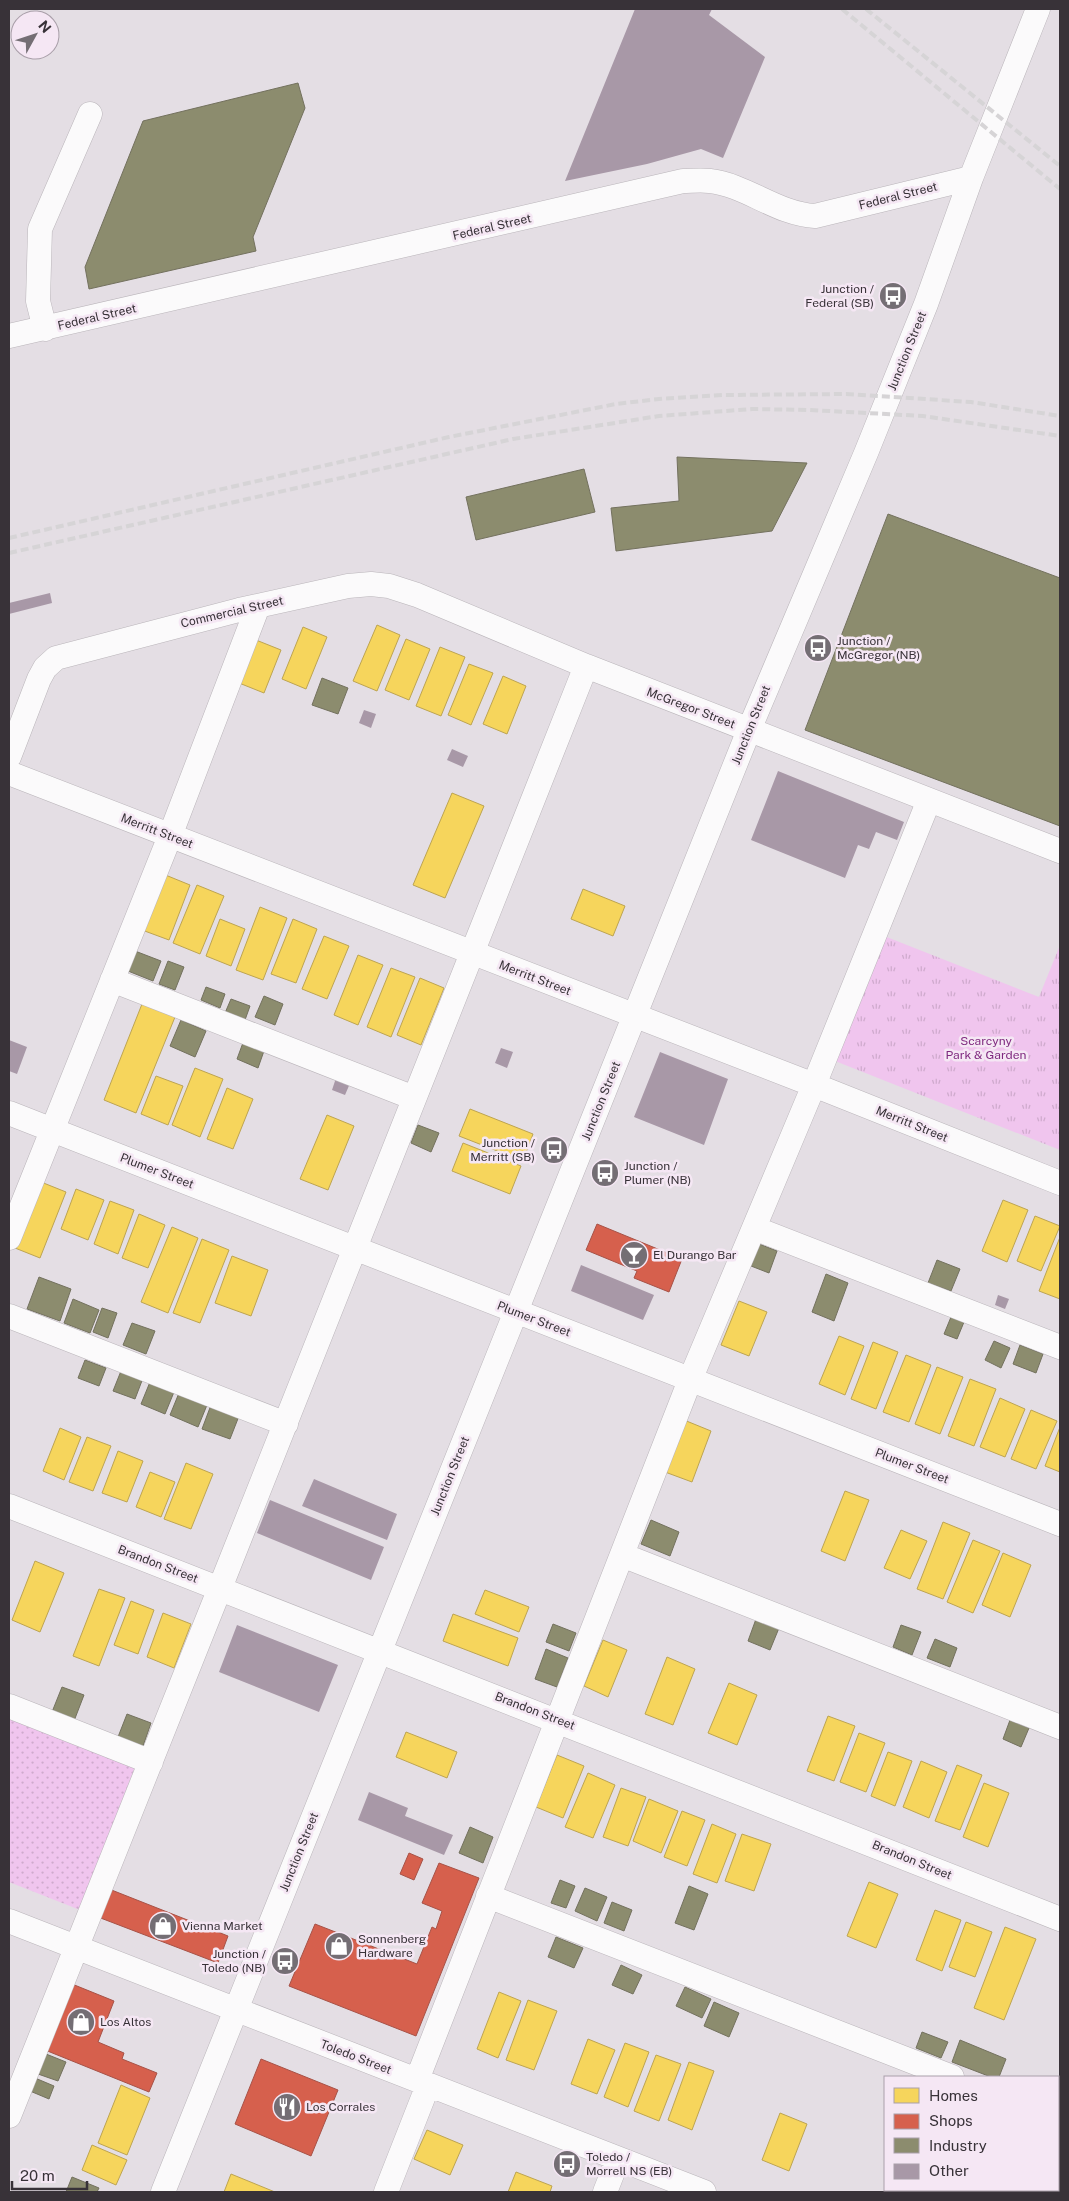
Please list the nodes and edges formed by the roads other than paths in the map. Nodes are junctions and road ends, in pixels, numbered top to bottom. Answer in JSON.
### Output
{"nodes":[{"id":1,"x":1038,"y":9,"type":"edge"},
{"id":2,"x":90,"y":114,"type":"dead end"},
{"id":3,"x":971,"y":178,"type":"junction"},
{"id":4,"x":45,"y":329,"type":"junction"},
{"id":5,"x":9,"y":336,"type":"edge"},
{"id":6,"x":436,"y":603,"type":"joint"},
{"id":7,"x":258,"y":606,"type":"junction"},
{"id":8,"x":586,"y":666,"type":"junction"},
{"id":9,"x":749,"y":730,"type":"junction"},
{"id":10,"x":9,"y":757,"type":"edge"},
{"id":11,"x":9,"y":773,"type":"edge"},
{"id":12,"x":929,"y":800,"type":"junction"},
{"id":13,"x":170,"y":836,"type":"junction"},
{"id":14,"x":1060,"y":851,"type":"edge"},
{"id":15,"x":471,"y":953,"type":"junction"},
{"id":16,"x":112,"y":980,"type":"junction"},
{"id":17,"x":634,"y":1016,"type":"junction"},
{"id":18,"x":814,"y":1084,"type":"junction"},
{"id":19,"x":414,"y":1098,"type":"junction"},
{"id":20,"x":9,"y":1113,"type":"edge"},
{"id":21,"x":51,"y":1130,"type":"junction"},
{"id":22,"x":1060,"y":1184,"type":"edge"},
{"id":23,"x":754,"y":1228,"type":"junction"},
{"id":24,"x":9,"y":1238,"type":"edge"},
{"id":25,"x":355,"y":1249,"type":"junction"},
{"id":26,"x":516,"y":1312,"type":"junction"},
{"id":27,"x":9,"y":1316,"type":"edge"},
{"id":28,"x":1060,"y":1347,"type":"edge"},
{"id":29,"x":690,"y":1380,"type":"junction"},
{"id":30,"x":286,"y":1424,"type":"junction"},
{"id":31,"x":9,"y":1506,"type":"edge"},
{"id":32,"x":1060,"y":1524,"type":"edge"},
{"id":33,"x":622,"y":1555,"type":"junction"},
{"id":34,"x":220,"y":1588,"type":"junction"},
{"id":35,"x":380,"y":1650,"type":"junction"},
{"id":36,"x":9,"y":1706,"type":"edge"},
{"id":37,"x":556,"y":1720,"type":"junction"},
{"id":38,"x":1060,"y":1727,"type":"edge"},
{"id":39,"x":151,"y":1762,"type":"junction"},
{"id":40,"x":488,"y":1896,"type":"junction"},
{"id":41,"x":1060,"y":1919,"type":"edge"},
{"id":42,"x":9,"y":1921,"type":"edge"},
{"id":43,"x":77,"y":1948,"type":"junction"},
{"id":44,"x":236,"y":2009,"type":"junction"},
{"id":45,"x":949,"y":2076,"type":"edge"},
{"id":46,"x":423,"y":2082,"type":"junction"},
{"id":47,"x":9,"y":2116,"type":"edge"},
{"id":48,"x":618,"y":2159,"type":"junction"},
{"id":49,"x":162,"y":2192,"type":"edge"},
{"id":50,"x":386,"y":2192,"type":"edge"},
{"id":51,"x":605,"y":2192,"type":"edge"},
{"id":52,"x":704,"y":2192,"type":"edge"}],
"edges":[{"from":1,"to":3,"type":"street","name":"Junction Street"},
{"from":2,"to":4,"type":"street"},
{"from":3,"to":4,"type":"street","name":"Federal Street"},
{"from":3,"to":9,"type":"street","name":"Junction Street"},
{"from":4,"to":5,"type":"street","name":"Federal Street"},
{"from":6,"to":7,"type":"street","name":"Commercial Street"},
{"from":6,"to":8,"type":"street","name":"McGregor Street"},
{"from":7,"to":10,"type":"street","name":"Commercial Street"},
{"from":7,"to":13,"type":"street"},
{"from":8,"to":9,"type":"street","name":"McGregor Street"},
{"from":8,"to":15,"type":"street"},
{"from":9,"to":12,"type":"street","name":"McGregor Street"},
{"from":9,"to":17,"type":"street","name":"Junction Street"},
{"from":11,"to":13,"type":"street","name":"Merritt Street"},
{"from":12,"to":14,"type":"street","name":"McGregor Street"},
{"from":12,"to":18,"type":"street"},
{"from":13,"to":15,"type":"street","name":"Merritt Street"},
{"from":13,"to":16,"type":"street"},
{"from":15,"to":17,"type":"street","name":"Merritt Street"},
{"from":15,"to":19,"type":"street"},
{"from":16,"to":19,"type":"street"},
{"from":16,"to":21,"type":"street"},
{"from":17,"to":18,"type":"street","name":"Merritt Street"},
{"from":17,"to":26,"type":"street","name":"Junction Street"},
{"from":18,"to":22,"type":"street","name":"Merritt Street"},
{"from":18,"to":23,"type":"street"},
{"from":19,"to":25,"type":"street"},
{"from":20,"to":21,"type":"street","name":"Plumer Street"},
{"from":21,"to":24,"type":"street"},
{"from":21,"to":25,"type":"street","name":"Plumer Street"},
{"from":23,"to":28,"type":"street"},
{"from":23,"to":29,"type":"street"},
{"from":25,"to":26,"type":"street","name":"Plumer Street"},
{"from":25,"to":30,"type":"street"},
{"from":26,"to":29,"type":"street","name":"Plumer Street"},
{"from":26,"to":35,"type":"street","name":"Junction Street"},
{"from":27,"to":30,"type":"street"},
{"from":29,"to":32,"type":"street","name":"Plumer Street"},
{"from":29,"to":33,"type":"street"},
{"from":30,"to":34,"type":"street"},
{"from":31,"to":34,"type":"street","name":"Brandon Street"},
{"from":33,"to":37,"type":"street"},
{"from":33,"to":38,"type":"street"},
{"from":34,"to":35,"type":"street","name":"Brandon Street"},
{"from":34,"to":39,"type":"street"},
{"from":35,"to":37,"type":"street","name":"Brandon Street"},
{"from":35,"to":44,"type":"street","name":"Junction Street"},
{"from":36,"to":39,"type":"street"},
{"from":37,"to":40,"type":"street"},
{"from":37,"to":41,"type":"street","name":"Brandon Street"},
{"from":39,"to":43,"type":"street"},
{"from":40,"to":45,"type":"street"},
{"from":40,"to":46,"type":"street"},
{"from":42,"to":43,"type":"street","name":"Toledo Street"},
{"from":43,"to":44,"type":"street","name":"Toledo Street"},
{"from":43,"to":47,"type":"street"},
{"from":44,"to":46,"type":"street","name":"Toledo Street"},
{"from":44,"to":49,"type":"street","name":"Junction Street"},
{"from":46,"to":48,"type":"street","name":"Toledo Street"},
{"from":46,"to":50,"type":"street"},
{"from":48,"to":51,"type":"street"},
{"from":48,"to":52,"type":"street","name":"Toledo Street"}]}
